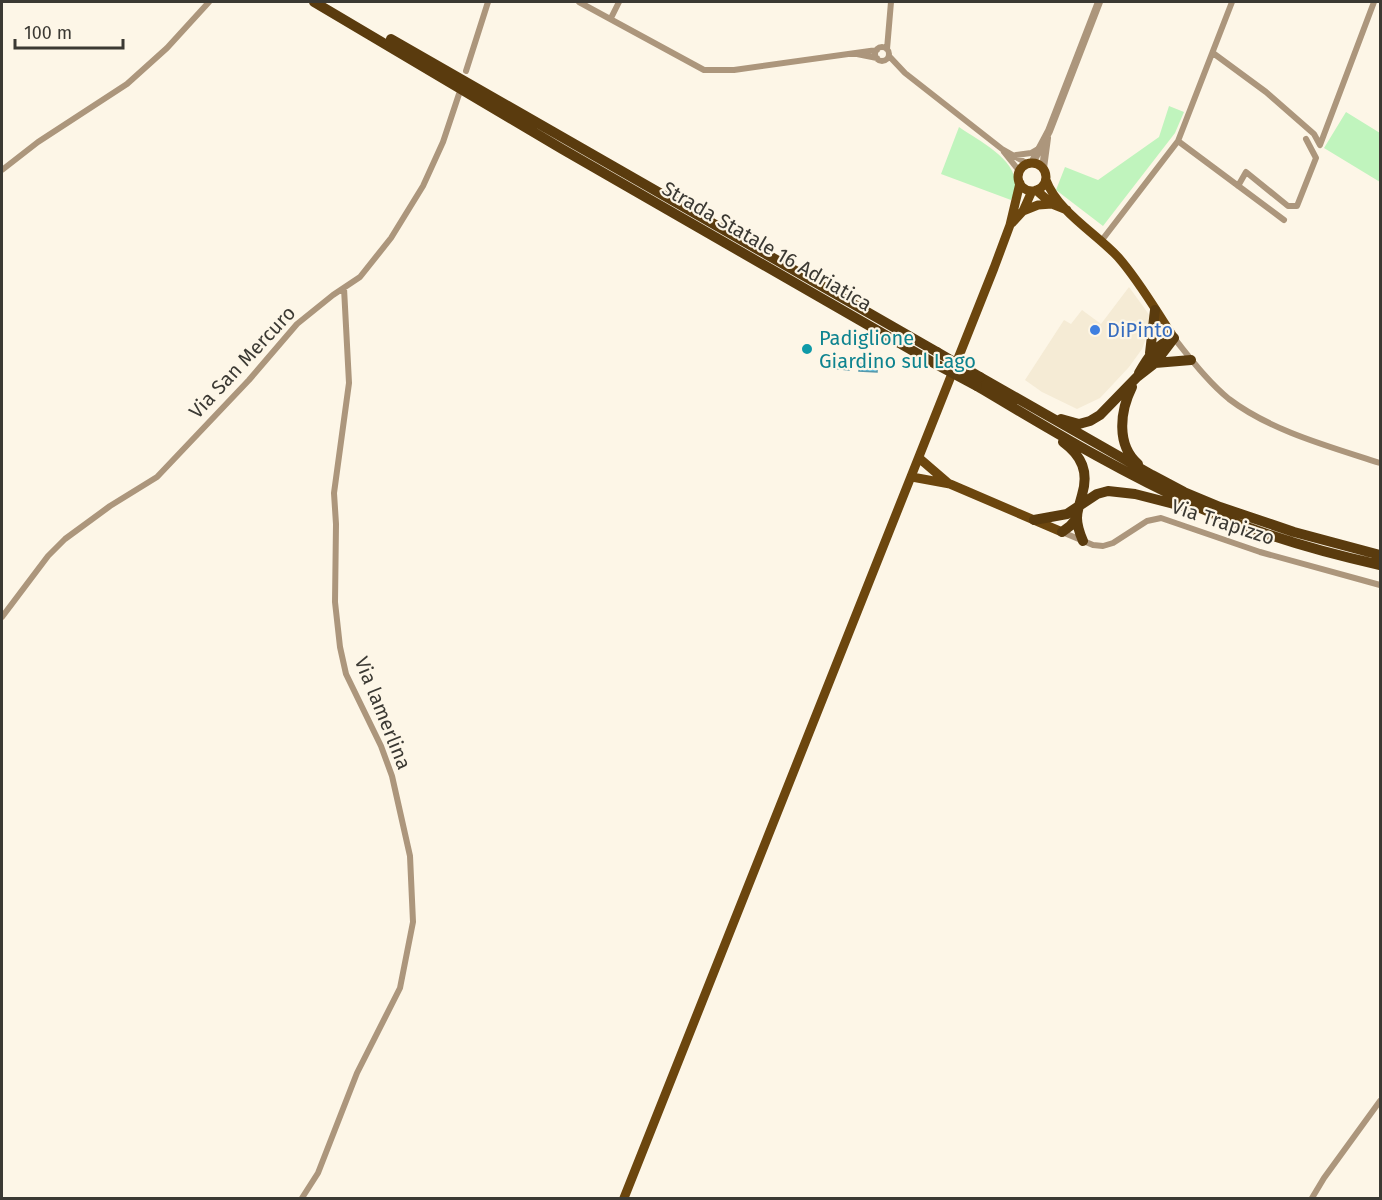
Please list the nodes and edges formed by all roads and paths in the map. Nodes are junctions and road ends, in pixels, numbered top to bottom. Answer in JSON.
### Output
{"nodes":[{"id":1,"x":209,"y":2,"type":"edge"},
{"id":2,"x":314,"y":2,"type":"edge"},
{"id":3,"x":326,"y":2,"type":"edge"},
{"id":4,"x":488,"y":2,"type":"edge"},
{"id":5,"x":579,"y":2,"type":"edge"},
{"id":6,"x":619,"y":2,"type":"edge"},
{"id":7,"x":891,"y":2,"type":"edge"},
{"id":8,"x":1099,"y":2,"type":"edge"},
{"id":9,"x":1232,"y":2,"type":"edge"},
{"id":10,"x":1374,"y":2,"type":"edge"},
{"id":11,"x":611,"y":18,"type":"junction"},
{"id":12,"x":883,"y":51,"type":"junction"},
{"id":13,"x":854,"y":53,"type":"junction"},
{"id":14,"x":1213,"y":53,"type":"junction"},
{"id":15,"x":879,"y":60,"type":"junction"},
{"id":16,"x":466,"y":71,"type":"dead end"},
{"id":17,"x":905,"y":73,"type":"junction"},
{"id":18,"x":459,"y":94,"type":"dead end"},
{"id":19,"x":1049,"y":131,"type":"junction"},
{"id":20,"x":1306,"y":139,"type":"dead end"},
{"id":21,"x":1178,"y":141,"type":"junction"},
{"id":22,"x":1002,"y":149,"type":"junction"},
{"id":23,"x":1038,"y":149,"type":"junction"},
{"id":24,"x":1013,"y":155,"type":"junction"},
{"id":25,"x":1030,"y":164,"type":"junction"},
{"id":26,"x":1042,"y":168,"type":"junction"},
{"id":27,"x":2,"y":170,"type":"edge"},
{"id":28,"x":1020,"y":172,"type":"junction"},
{"id":29,"x":1046,"y":180,"type":"junction"},
{"id":30,"x":1020,"y":183,"type":"junction"},
{"id":31,"x":1238,"y":186,"type":"junction"},
{"id":32,"x":1034,"y":191,"type":"junction"},
{"id":33,"x":1052,"y":204,"type":"junction"},
{"id":34,"x":1023,"y":211,"type":"junction"},
{"id":35,"x":1069,"y":211,"type":"junction"},
{"id":36,"x":1284,"y":220,"type":"dead end"},
{"id":37,"x":1010,"y":225,"type":"junction"},
{"id":38,"x":1102,"y":240,"type":"junction"},
{"id":39,"x":344,"y":288,"type":"junction"},
{"id":40,"x":1155,"y":310,"type":"junction"},
{"id":41,"x":1174,"y":338,"type":"junction"},
{"id":42,"x":936,"y":358,"type":"junction"},
{"id":43,"x":1153,"y":358,"type":"junction"},
{"id":44,"x":1191,"y":360,"type":"junction"},
{"id":45,"x":1137,"y":377,"type":"junction"},
{"id":46,"x":1027,"y":410,"type":"junction"},
{"id":47,"x":920,"y":458,"type":"junction"},
{"id":48,"x":1380,"y":463,"type":"edge"},
{"id":49,"x":1152,"y":475,"type":"junction"},
{"id":50,"x":912,"y":477,"type":"junction"},
{"id":51,"x":950,"y":484,"type":"junction"},
{"id":52,"x":1074,"y":513,"type":"junction"},
{"id":53,"x":1216,"y":515,"type":"junction"},
{"id":54,"x":1034,"y":520,"type":"junction"},
{"id":55,"x":1062,"y":532,"type":"junction"},
{"id":56,"x":1083,"y":541,"type":"junction"},
{"id":57,"x":1380,"y":555,"type":"edge"},
{"id":58,"x":1380,"y":565,"type":"edge"},
{"id":59,"x":1380,"y":585,"type":"edge"},
{"id":60,"x":2,"y":617,"type":"edge"},
{"id":61,"x":1380,"y":1101,"type":"edge"},
{"id":62,"x":302,"y":1198,"type":"edge"},
{"id":63,"x":624,"y":1198,"type":"edge"},
{"id":64,"x":1312,"y":1198,"type":"edge"}],
"edges":[{"from":1,"to":27,"type":"street"},
{"from":2,"to":42,"type":"highway","name":"Strada Statale 16 Adriatica"},
{"from":3,"to":42,"type":"highway","name":"Strada Statale 16 Adriatica"},
{"from":4,"to":16,"type":"street"},
{"from":5,"to":11,"type":"street"},
{"from":6,"to":11,"type":"street"},
{"from":7,"to":12,"type":"street"},
{"from":8,"to":19,"type":"street"},
{"from":9,"to":14,"type":"street"},
{"from":10,"to":14,"type":"street"},
{"from":11,"to":13,"type":"street"},
{"from":12,"to":13,"type":"street"},
{"from":12,"to":15,"type":"street"},
{"from":12,"to":15,"type":"street"},
{"from":12,"to":17,"type":"street"},
{"from":13,"to":15,"type":"street"},
{"from":14,"to":21,"type":"street"},
{"from":15,"to":17,"type":"street"},
{"from":17,"to":22,"type":"street"},
{"from":18,"to":39,"type":"street","name":"Via San Mercuro"},
{"from":19,"to":23,"type":"street"},
{"from":19,"to":26,"type":"street"},
{"from":20,"to":31,"type":"street"},
{"from":21,"to":31,"type":"street"},
{"from":21,"to":38,"type":"street"},
{"from":22,"to":24,"type":"street"},
{"from":22,"to":28,"type":"street"},
{"from":23,"to":24,"type":"street"},
{"from":23,"to":25,"type":"street"},
{"from":24,"to":25,"type":"street"},
{"from":25,"to":26,"type":"main road"},
{"from":25,"to":28,"type":"main road"},
{"from":26,"to":29,"type":"main road"},
{"from":28,"to":30,"type":"main road"},
{"from":29,"to":32,"type":"main road"},
{"from":29,"to":35,"type":"main road"},
{"from":30,"to":32,"type":"main road"},
{"from":30,"to":37,"type":"main road"},
{"from":31,"to":36,"type":"street"},
{"from":32,"to":33,"type":"main road"},
{"from":32,"to":34,"type":"main road"},
{"from":33,"to":34,"type":"main road"},
{"from":33,"to":35,"type":"main road"},
{"from":34,"to":37,"type":"main road"},
{"from":35,"to":38,"type":"main road"},
{"from":37,"to":47,"type":"main road"},
{"from":38,"to":40,"type":"main road"},
{"from":39,"to":60,"type":"street","name":"Via San Mercuro"},
{"from":39,"to":62,"type":"street","name":"Via lamerlina"},
{"from":40,"to":41,"type":"main road"},
{"from":40,"to":43,"type":"highway"},
{"from":41,"to":43,"type":"highway"},
{"from":41,"to":44,"type":"street"},
{"from":42,"to":46,"type":"highway","name":"Strada Statale 16 Adriatica","bridge":true},
{"from":43,"to":44,"type":"highway"},
{"from":43,"to":45,"type":"highway"},
{"from":44,"to":48,"type":"street"},
{"from":45,"to":46,"type":"highway"},
{"from":45,"to":49,"type":"highway"},
{"from":46,"to":49,"type":"highway","name":"Strada Statale 16 Adriatica"},
{"from":46,"to":52,"type":"highway"},
{"from":46,"to":53,"type":"highway","name":"Strada Statale 16 Adriatica"},
{"from":47,"to":50,"type":"main road"},
{"from":47,"to":51,"type":"main road"},
{"from":49,"to":57,"type":"highway","name":"Strada Statale 16 Adriatica"},
{"from":50,"to":51,"type":"main road"},
{"from":50,"to":63,"type":"main road"},
{"from":51,"to":54,"type":"main road"},
{"from":52,"to":53,"type":"highway"},
{"from":52,"to":54,"type":"highway"},
{"from":52,"to":55,"type":"highway"},
{"from":52,"to":56,"type":"highway"},
{"from":53,"to":58,"type":"highway","name":"Strada Statale 16 Adriatica"},
{"from":54,"to":55,"type":"main road"},
{"from":55,"to":56,"type":"street","name":"Via Trapizzo"},
{"from":56,"to":59,"type":"street","name":"Via Trapizzo"},
{"from":61,"to":64,"type":"street"}]}
